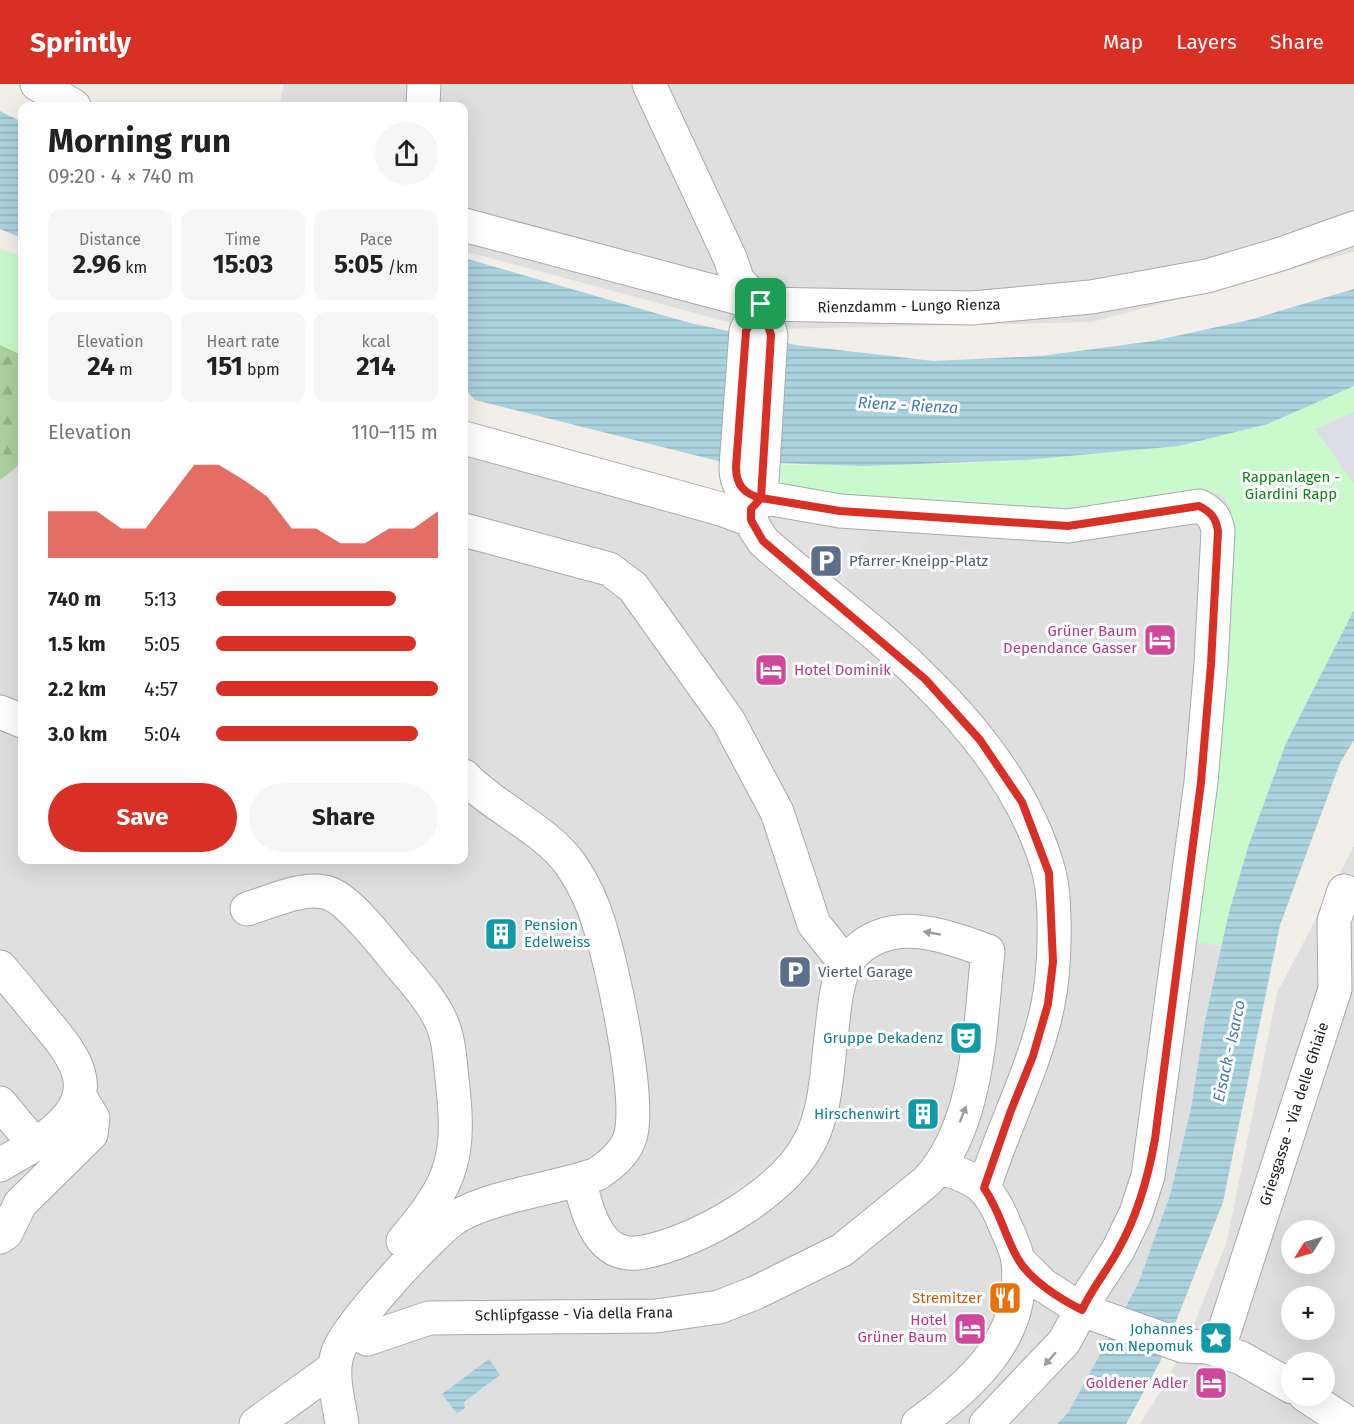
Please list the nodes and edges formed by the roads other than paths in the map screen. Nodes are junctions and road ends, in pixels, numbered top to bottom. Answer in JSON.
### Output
{"nodes":[{"id":1,"x":37,"y":84,"type":"edge"},
{"id":2,"x":424,"y":84,"type":"edge"},
{"id":3,"x":649,"y":84,"type":"edge"},
{"id":4,"x":67,"y":102,"type":"edge"},
{"id":5,"x":423,"y":102,"type":"edge"},
{"id":6,"x":468,"y":226,"type":"edge"},
{"id":7,"x":1354,"y":228,"type":"edge"},
{"id":8,"x":759,"y":323,"type":"junction"},
{"id":9,"x":468,"y":439,"type":"edge"},
{"id":10,"x":754,"y":509,"type":"junction"},
{"id":11,"x":468,"y":531,"type":"edge"},
{"id":12,"x":0,"y":712,"type":"edge"},
{"id":13,"x":18,"y":719,"type":"edge"},
{"id":14,"x":468,"y":780,"type":"edge"},
{"id":15,"x":1349,"y":893,"type":"edge"},
{"id":16,"x":247,"y":909,"type":"dead end"},
{"id":17,"x":846,"y":964,"type":"junction"},
{"id":18,"x":0,"y":967,"type":"edge"},
{"id":19,"x":79,"y":1095,"type":"junction"},
{"id":20,"x":0,"y":1103,"type":"edge"},
{"id":21,"x":35,"y":1145,"type":"junction"},
{"id":22,"x":0,"y":1165,"type":"edge"},
{"id":23,"x":939,"y":1168,"type":"junction"},
{"id":24,"x":579,"y":1181,"type":"junction"},
{"id":25,"x":984,"y":1188,"type":"junction"},
{"id":26,"x":0,"y":1237,"type":"edge"},
{"id":27,"x":1018,"y":1260,"type":"junction"},
{"id":28,"x":377,"y":1299,"type":"junction"},
{"id":29,"x":1093,"y":1314,"type":"junction"},
{"id":30,"x":353,"y":1327,"type":"junction"},
{"id":31,"x":1223,"y":1335,"type":"dead end"},
{"id":32,"x":334,"y":1368,"type":"junction"},
{"id":33,"x":1281,"y":1381,"type":"edge"},
{"id":34,"x":1322,"y":1406,"type":"edge"},
{"id":35,"x":256,"y":1424,"type":"edge"},
{"id":36,"x":342,"y":1424,"type":"edge"},
{"id":37,"x":918,"y":1424,"type":"edge"},
{"id":38,"x":986,"y":1424,"type":"edge"},
{"id":39,"x":1349,"y":1424,"type":"edge"}],
"edges":[{"from":1,"to":4,"type":"street"},
{"from":2,"to":5,"type":"street"},
{"from":3,"to":8,"type":"street"},
{"from":6,"to":8,"type":"street","name":"Rienzdamm - Lungo Rienza"},
{"from":7,"to":8,"type":"street","name":"Rienzdamm - Lungo Rienza"},
{"from":8,"to":10,"type":"street"},
{"from":9,"to":10,"type":"street"},
{"from":10,"to":25,"type":"street"},
{"from":10,"to":29,"type":"street"},
{"from":11,"to":17,"type":"street"},
{"from":12,"to":13,"type":"street"},
{"from":14,"to":24,"type":"street"},
{"from":15,"to":31,"type":"street","name":"Griesgasse - Via delle Ghiaie"},
{"from":16,"to":28,"type":"street"},
{"from":23,"to":17,"type":"street","one_way":true},
{"from":17,"to":24,"type":"street"},
{"from":18,"to":19,"type":"street"},
{"from":19,"to":21,"type":"street"},
{"from":19,"to":26,"type":"street"},
{"from":20,"to":21,"type":"street"},
{"from":21,"to":22,"type":"street"},
{"from":23,"to":25,"type":"street"},
{"from":23,"to":30,"type":"street","name":"Schlipfgasse - Via della Frana"},
{"from":24,"to":28,"type":"street"},
{"from":25,"to":27,"type":"street"},
{"from":27,"to":29,"type":"street"},
{"from":27,"to":37,"type":"street"},
{"from":28,"to":30,"type":"street"},
{"from":29,"to":33,"type":"street"},
{"from":29,"to":38,"type":"street","one_way":true},
{"from":30,"to":32,"type":"street"},
{"from":32,"to":35,"type":"street"},
{"from":32,"to":36,"type":"street"},
{"from":34,"to":39,"type":"street"}]}
